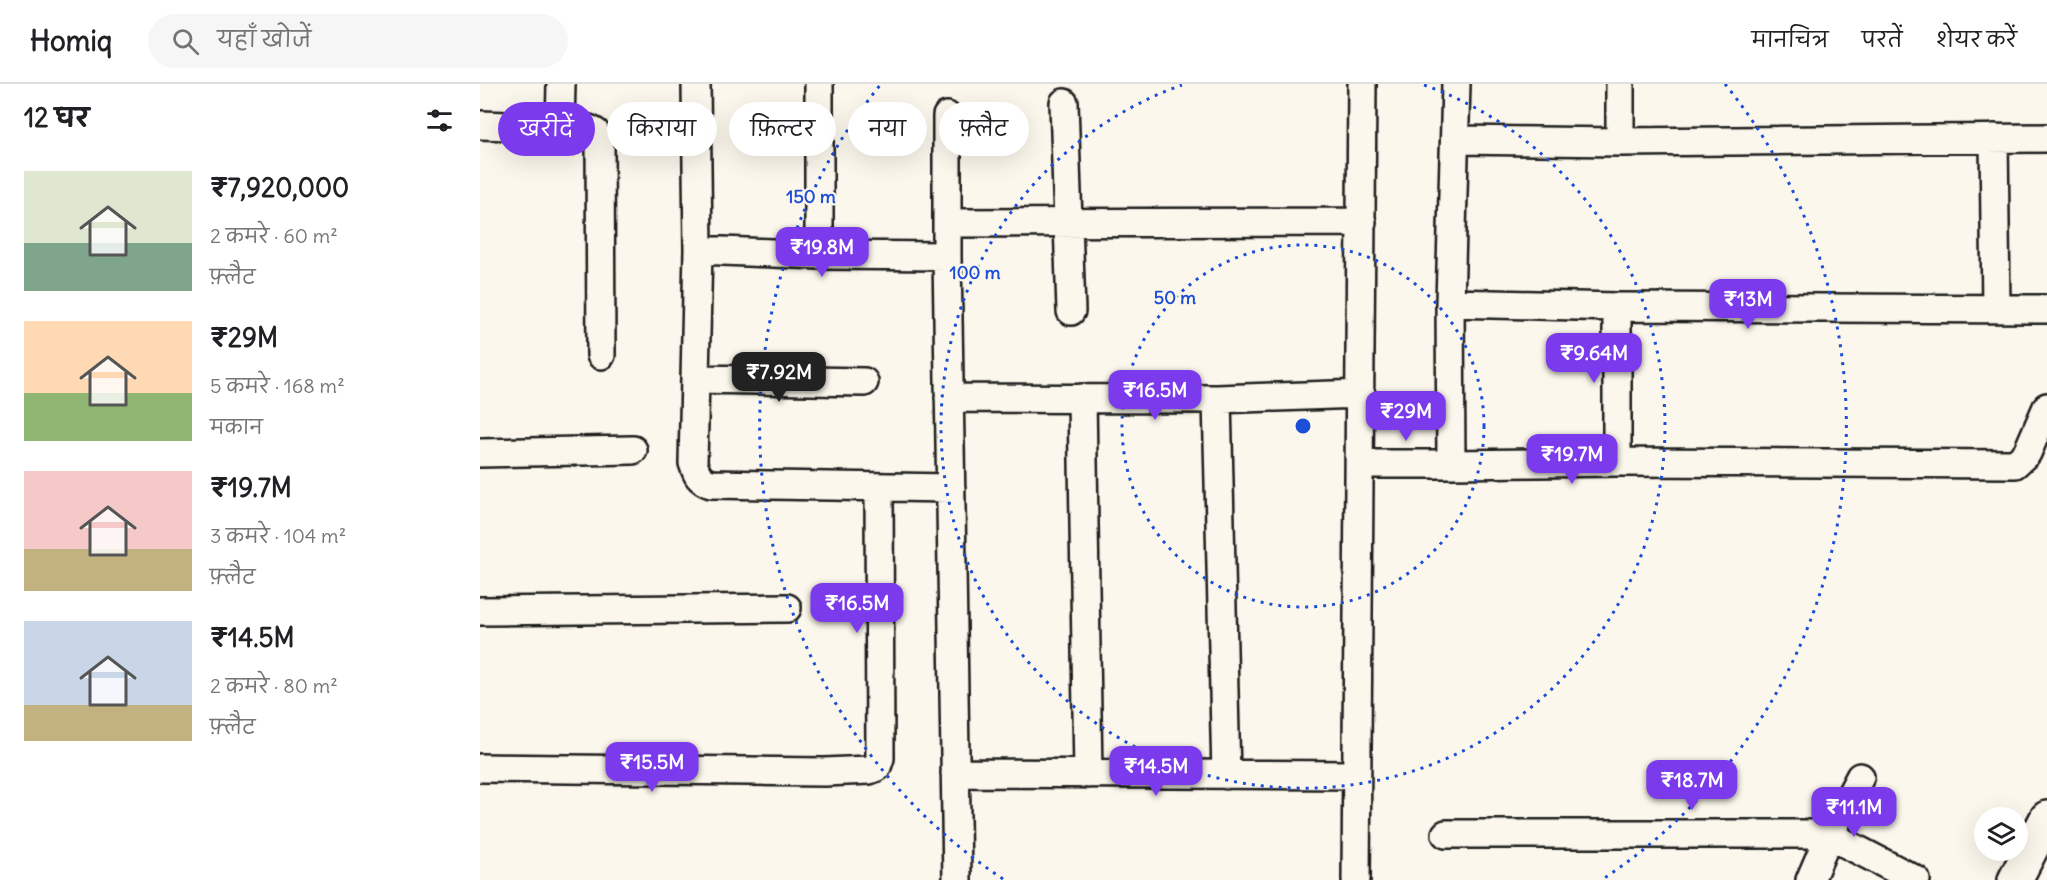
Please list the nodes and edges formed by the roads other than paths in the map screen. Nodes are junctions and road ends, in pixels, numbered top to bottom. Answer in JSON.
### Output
{"nodes":[{"id":1,"x":561,"y":84,"type":"edge"},
{"id":2,"x":696,"y":84,"type":"edge"},
{"id":3,"x":819,"y":84,"type":"edge"},
{"id":4,"x":1362,"y":84,"type":"edge"},
{"id":5,"x":1456,"y":84,"type":"edge"},
{"id":6,"x":1620,"y":84,"type":"edge"},
{"id":7,"x":561,"y":102,"type":"edge"},
{"id":8,"x":1064,"y":103,"type":"dead end"},
{"id":9,"x":480,"y":125,"type":"edge"},
{"id":10,"x":498,"y":126,"type":"edge"},
{"id":11,"x":595,"y":132,"type":"edge"},
{"id":12,"x":1994,"y":138,"type":"junction"},
{"id":13,"x":2047,"y":138,"type":"edge"},
{"id":14,"x":1455,"y":140,"type":"junction"},
{"id":15,"x":1620,"y":142,"type":"junction"},
{"id":16,"x":947,"y":156,"type":"edge"},
{"id":17,"x":1362,"y":222,"type":"junction"},
{"id":18,"x":947,"y":223,"type":"junction"},
{"id":19,"x":1068,"y":223,"type":"junction"},
{"id":20,"x":698,"y":250,"type":"junction"},
{"id":21,"x":819,"y":255,"type":"junction"},
{"id":22,"x":946,"y":256,"type":"junction"},
{"id":23,"x":1450,"y":303,"type":"junction"},
{"id":24,"x":1617,"y":307,"type":"junction"},
{"id":25,"x":1996,"y":309,"type":"junction"},
{"id":26,"x":2047,"y":309,"type":"edge"},
{"id":27,"x":1071,"y":311,"type":"dead end"},
{"id":28,"x":601,"y":355,"type":"dead end"},
{"id":29,"x":695,"y":379,"type":"junction"},
{"id":30,"x":864,"y":382,"type":"dead end"},
{"id":31,"x":1361,"y":394,"type":"junction"},
{"id":32,"x":949,"y":398,"type":"junction"},
{"id":33,"x":1082,"y":398,"type":"junction"},
{"id":34,"x":1217,"y":399,"type":"junction"},
{"id":35,"x":2047,"y":407,"type":"edge"},
{"id":36,"x":633,"y":450,"type":"dead end"},
{"id":37,"x":480,"y":453,"type":"edge"},
{"id":38,"x":1617,"y":462,"type":"junction"},
{"id":39,"x":1361,"y":464,"type":"junction"},
{"id":40,"x":1451,"y":464,"type":"junction"},
{"id":41,"x":879,"y":487,"type":"junction"},
{"id":42,"x":951,"y":488,"type":"junction"},
{"id":43,"x":787,"y":608,"type":"dead end"},
{"id":44,"x":480,"y":611,"type":"edge"},
{"id":45,"x":480,"y":768,"type":"edge"},
{"id":46,"x":955,"y":773,"type":"junction"},
{"id":47,"x":1088,"y":774,"type":"junction"},
{"id":48,"x":1226,"y":775,"type":"junction"},
{"id":49,"x":1356,"y":775,"type":"junction"},
{"id":50,"x":1860,"y":777,"type":"dead end"},
{"id":51,"x":2047,"y":818,"type":"edge"},
{"id":52,"x":1446,"y":834,"type":"dead end"},
{"id":53,"x":1829,"y":836,"type":"junction"},
{"id":54,"x":957,"y":880,"type":"edge"},
{"id":55,"x":1356,"y":880,"type":"edge"},
{"id":56,"x":1810,"y":880,"type":"edge"},
{"id":57,"x":1916,"y":880,"type":"edge"},
{"id":58,"x":2015,"y":880,"type":"edge"}],
"edges":[{"from":1,"to":7,"type":"street"},
{"from":2,"to":20,"type":"street"},
{"from":3,"to":21,"type":"street"},
{"from":4,"to":17,"type":"street"},
{"from":5,"to":14,"type":"street"},
{"from":6,"to":15,"type":"street"},
{"from":8,"to":19,"type":"street"},
{"from":9,"to":10,"type":"street"},
{"from":11,"to":28,"type":"street"},
{"from":12,"to":13,"type":"street"},
{"from":12,"to":15,"type":"street"},
{"from":12,"to":25,"type":"street"},
{"from":14,"to":15,"type":"street"},
{"from":14,"to":23,"type":"street"},
{"from":16,"to":18,"type":"street"},
{"from":17,"to":19,"type":"street"},
{"from":17,"to":31,"type":"street"},
{"from":18,"to":19,"type":"street"},
{"from":18,"to":22,"type":"street"},
{"from":19,"to":27,"type":"street"},
{"from":20,"to":21,"type":"street"},
{"from":20,"to":29,"type":"street"},
{"from":21,"to":22,"type":"street"},
{"from":22,"to":32,"type":"street"},
{"from":23,"to":24,"type":"street"},
{"from":23,"to":40,"type":"street"},
{"from":24,"to":25,"type":"street"},
{"from":24,"to":38,"type":"street"},
{"from":25,"to":26,"type":"street"},
{"from":29,"to":30,"type":"street"},
{"from":29,"to":41,"type":"street"},
{"from":31,"to":34,"type":"street"},
{"from":31,"to":39,"type":"street"},
{"from":32,"to":33,"type":"street"},
{"from":32,"to":42,"type":"street"},
{"from":33,"to":34,"type":"street"},
{"from":33,"to":47,"type":"street"},
{"from":34,"to":48,"type":"street"},
{"from":35,"to":38,"type":"street"},
{"from":36,"to":37,"type":"street"},
{"from":38,"to":40,"type":"street"},
{"from":39,"to":40,"type":"street"},
{"from":39,"to":49,"type":"street"},
{"from":41,"to":42,"type":"street"},
{"from":41,"to":45,"type":"street"},
{"from":42,"to":46,"type":"street"},
{"from":43,"to":44,"type":"street"},
{"from":46,"to":47,"type":"street"},
{"from":46,"to":54,"type":"street"},
{"from":47,"to":48,"type":"street"},
{"from":48,"to":49,"type":"street"},
{"from":49,"to":55,"type":"street"},
{"from":50,"to":53,"type":"street"},
{"from":51,"to":58,"type":"main road"},
{"from":52,"to":53,"type":"street"},
{"from":53,"to":56,"type":"street"},
{"from":53,"to":57,"type":"street"}]}
